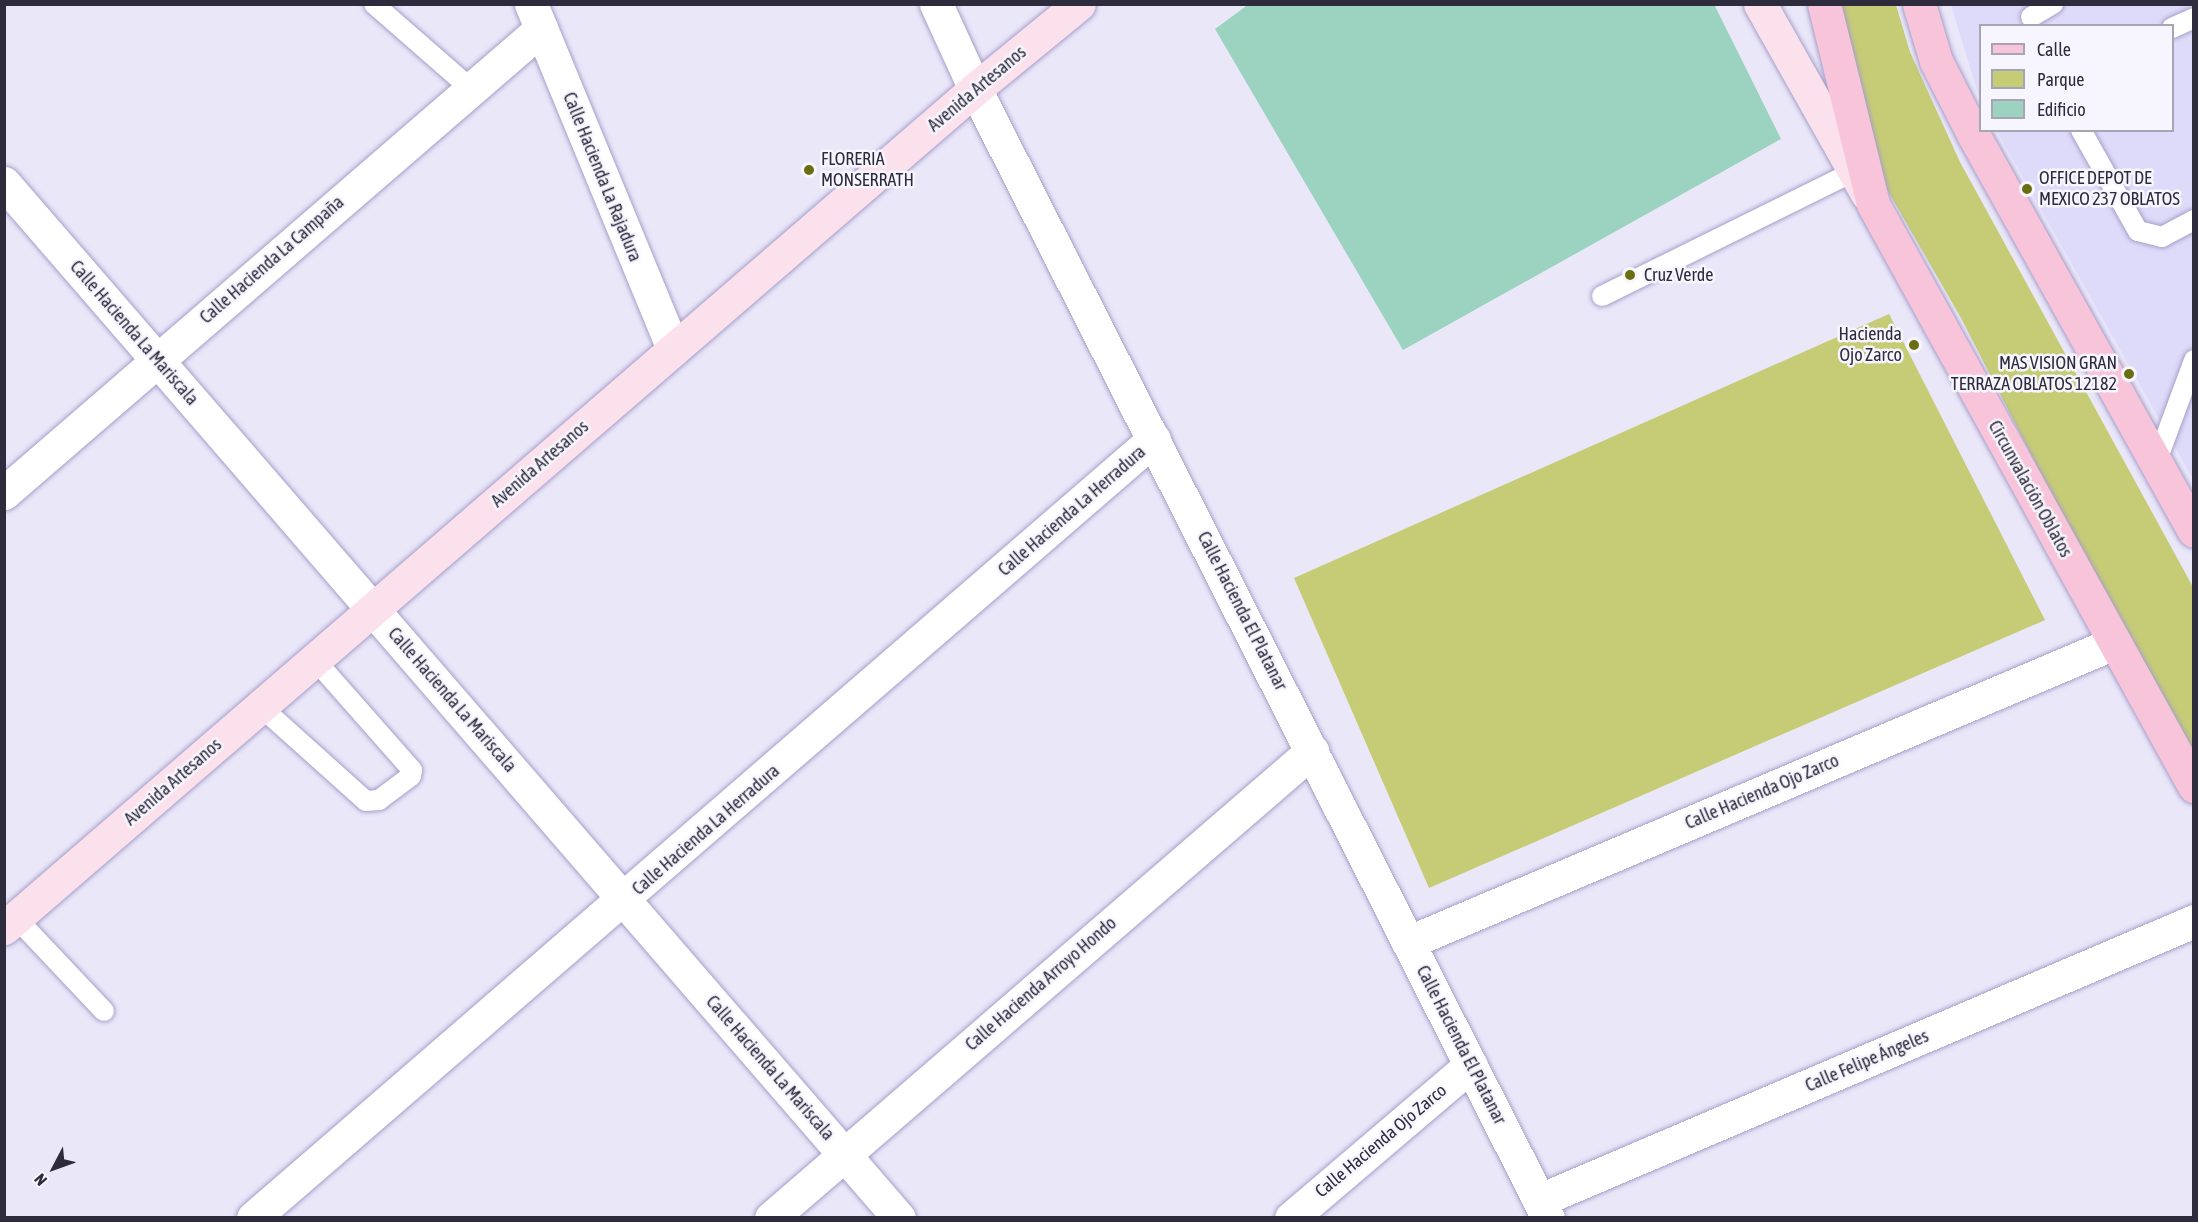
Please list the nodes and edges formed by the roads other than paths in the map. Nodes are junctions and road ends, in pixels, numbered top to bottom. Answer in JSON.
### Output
{"nodes":[{"id":1,"x":374,"y":4,"type":"edge"},
{"id":2,"x":936,"y":4,"type":"edge"},
{"id":3,"x":1079,"y":4,"type":"edge"},
{"id":4,"x":1760,"y":4,"type":"edge"},
{"id":5,"x":1824,"y":4,"type":"edge"},
{"id":6,"x":1919,"y":4,"type":"edge"},
{"id":7,"x":2053,"y":4,"type":"edge"},
{"id":8,"x":2031,"y":16,"type":"edge"},
{"id":9,"x":536,"y":17,"type":"edge"},
{"id":10,"x":2193,"y":18,"type":"edge"},
{"id":11,"x":2174,"y":27,"type":"edge"},
{"id":12,"x":471,"y":89,"type":"junction"},
{"id":13,"x":975,"y":89,"type":"junction"},
{"id":14,"x":2082,"y":132,"type":"edge"},
{"id":15,"x":1859,"y":169,"type":"junction"},
{"id":16,"x":4,"y":183,"type":"edge"},
{"id":17,"x":2193,"y":220,"type":"edge"},
{"id":18,"x":1602,"y":296,"type":"dead end"},
{"id":19,"x":673,"y":349,"type":"junction"},
{"id":20,"x":157,"y":360,"type":"junction"},
{"id":21,"x":2193,"y":360,"type":"edge"},
{"id":22,"x":1154,"y":439,"type":"junction"},
{"id":23,"x":2156,"y":463,"type":"junction"},
{"id":24,"x":4,"y":493,"type":"edge"},
{"id":25,"x":2193,"y":531,"type":"edge"},
{"id":26,"x":373,"y":608,"type":"junction"},
{"id":27,"x":2114,"y":643,"type":"junction"},
{"id":28,"x":314,"y":659,"type":"junction"},
{"id":29,"x":260,"y":706,"type":"junction"},
{"id":30,"x":1312,"y":751,"type":"junction"},
{"id":31,"x":2193,"y":786,"type":"edge"},
{"id":32,"x":625,"y":900,"type":"junction"},
{"id":33,"x":2193,"y":921,"type":"edge"},
{"id":34,"x":10,"y":923,"type":"edge"},
{"id":35,"x":1409,"y":942,"type":"junction"},
{"id":36,"x":104,"y":1011,"type":"dead end"},
{"id":37,"x":1471,"y":1065,"type":"junction"},
{"id":38,"x":844,"y":1154,"type":"junction"},
{"id":39,"x":1544,"y":1209,"type":"edge"},
{"id":40,"x":253,"y":1218,"type":"edge"},
{"id":41,"x":771,"y":1218,"type":"edge"},
{"id":42,"x":899,"y":1218,"type":"edge"},
{"id":43,"x":1291,"y":1218,"type":"edge"}],
"edges":[{"from":1,"to":12,"type":"lane"},
{"from":2,"to":13,"type":"street","name":"Calle Hacienda El Platanar"},
{"from":3,"to":13,"type":"main road","name":"Avenida Artesanos"},
{"from":4,"to":15,"type":"main road"},
{"from":5,"to":15,"type":"main road","name":"Circunvalación Oblatos"},
{"from":6,"to":23,"type":"main road"},
{"from":7,"to":8,"type":"lane"},
{"from":9,"to":12,"type":"street","name":"Calle Hacienda La Campaña"},
{"from":9,"to":19,"type":"street","name":"Calle Hacienda La Rajadura"},
{"from":10,"to":11,"type":"lane"},
{"from":12,"to":20,"type":"street","name":"Calle Hacienda La Campaña"},
{"from":13,"to":19,"type":"main road","name":"Avenida Artesanos"},
{"from":13,"to":22,"type":"street","name":"Calle Hacienda El Platanar"},
{"from":14,"to":17,"type":"lane"},
{"from":15,"to":18,"type":"lane"},
{"from":15,"to":27,"type":"main road","name":"Circunvalación Oblatos"},
{"from":16,"to":20,"type":"street","name":"Calle Hacienda La Mariscala"},
{"from":19,"to":26,"type":"main road","name":"Avenida Artesanos"},
{"from":20,"to":24,"type":"street","name":"Calle Hacienda La Campaña"},
{"from":20,"to":26,"type":"street","name":"Calle Hacienda La Mariscala"},
{"from":21,"to":23,"type":"lane"},
{"from":22,"to":30,"type":"street","name":"Calle Hacienda El Platanar"},
{"from":22,"to":32,"type":"street","name":"Calle Hacienda La Herradura"},
{"from":23,"to":25,"type":"main road"},
{"from":26,"to":28,"type":"main road","name":"Avenida Artesanos"},
{"from":26,"to":32,"type":"street","name":"Calle Hacienda La Mariscala"},
{"from":27,"to":31,"type":"main road","name":"Circunvalación Oblatos"},
{"from":27,"to":35,"type":"street","name":"Calle Hacienda Ojo Zarco"},
{"from":28,"to":29,"type":"main road","name":"Avenida Artesanos"},
{"from":28,"to":29,"type":"lane"},
{"from":29,"to":34,"type":"main road","name":"Avenida Artesanos"},
{"from":30,"to":35,"type":"street","name":"Calle Hacienda El Platanar"},
{"from":30,"to":38,"type":"street","name":"Calle Hacienda Arroyo Hondo"},
{"from":32,"to":38,"type":"street","name":"Calle Hacienda La Mariscala"},
{"from":32,"to":40,"type":"street","name":"Calle Hacienda La Herradura"},
{"from":33,"to":39,"type":"street","name":"Calle Felipe Ángeles"},
{"from":34,"to":36,"type":"lane"},
{"from":35,"to":37,"type":"street","name":"Calle Hacienda El Platanar"},
{"from":37,"to":39,"type":"street","name":"Calle Hacienda El Platanar"},
{"from":37,"to":43,"type":"street","name":"Calle Hacienda Ojo Zarco"},
{"from":38,"to":41,"type":"street","name":"Calle Hacienda Arroyo Hondo"},
{"from":38,"to":42,"type":"street","name":"Calle Hacienda La Mariscala"}]}
